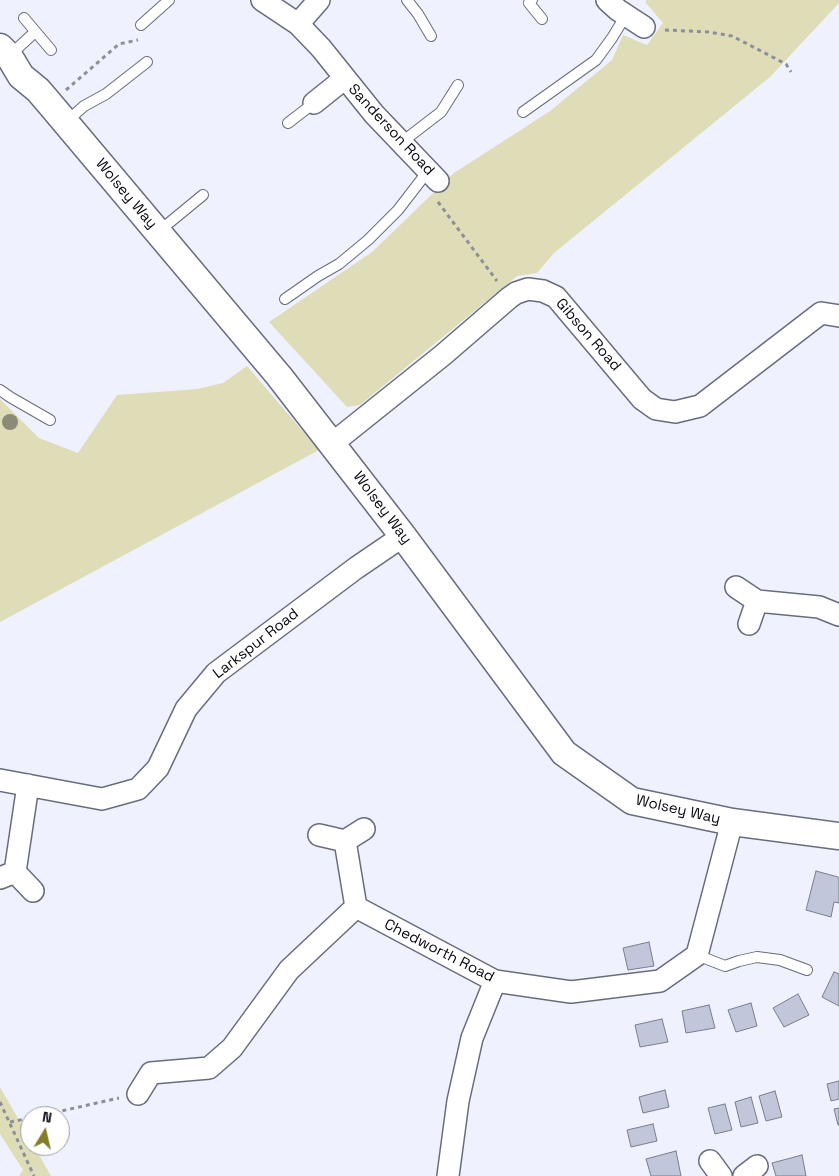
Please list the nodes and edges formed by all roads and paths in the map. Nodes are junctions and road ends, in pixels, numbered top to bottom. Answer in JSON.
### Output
{"nodes":[{"id":1,"x":169,"y":0,"type":"edge"},
{"id":2,"x":262,"y":0,"type":"edge"},
{"id":3,"x":319,"y":0,"type":"edge"},
{"id":4,"x":407,"y":0,"type":"edge"},
{"id":5,"x":532,"y":0,"type":"edge"},
{"id":6,"x":619,"y":6,"type":"edge"},
{"id":7,"x":24,"y":18,"type":"dead end"},
{"id":8,"x":542,"y":19,"type":"dead end"},
{"id":9,"x":298,"y":24,"type":"junction"},
{"id":10,"x":141,"y":25,"type":"dead end"},
{"id":11,"x":644,"y":27,"type":"joint"},
{"id":12,"x":35,"y":32,"type":"junction"},
{"id":13,"x":145,"y":35,"type":"dead end"},
{"id":14,"x":430,"y":36,"type":"dead end"},
{"id":15,"x":51,"y":50,"type":"dead end"},
{"id":16,"x":4,"y":52,"type":"edge"},
{"id":17,"x":147,"y":62,"type":"dead end"},
{"id":18,"x":791,"y":72,"type":"dead end"},
{"id":19,"x":344,"y":79,"type":"junction"},
{"id":20,"x":458,"y":85,"type":"dead end"},
{"id":21,"x":314,"y":103,"type":"joint"},
{"id":22,"x":523,"y":112,"type":"dead end"},
{"id":23,"x":58,"y":113,"type":"junction"},
{"id":24,"x":288,"y":123,"type":"dead end"},
{"id":25,"x":402,"y":142,"type":"junction"},
{"id":26,"x":433,"y":176,"type":"junction"},
{"id":27,"x":203,"y":195,"type":"dead end"},
{"id":28,"x":158,"y":232,"type":"junction"},
{"id":29,"x":509,"y":298,"type":"junction"},
{"id":30,"x":285,"y":299,"type":"dead end"},
{"id":31,"x":830,"y":314,"type":"edge"},
{"id":32,"x":0,"y":390,"type":"edge"},
{"id":33,"x":50,"y":420,"type":"dead end"},
{"id":34,"x":332,"y":443,"type":"junction"},
{"id":35,"x":403,"y":536,"type":"junction"},
{"id":36,"x":736,"y":587,"type":"dead end"},
{"id":37,"x":757,"y":600,"type":"junction"},
{"id":38,"x":839,"y":615,"type":"edge"},
{"id":39,"x":749,"y":624,"type":"dead end"},
{"id":40,"x":0,"y":780,"type":"edge"},
{"id":41,"x":28,"y":785,"type":"junction"},
{"id":42,"x":732,"y":822,"type":"junction"},
{"id":43,"x":364,"y":829,"type":"dead end"},
{"id":44,"x":319,"y":835,"type":"dead end"},
{"id":45,"x":839,"y":836,"type":"edge"},
{"id":46,"x":345,"y":841,"type":"junction"},
{"id":47,"x":8,"y":875,"type":"edge"},
{"id":48,"x":33,"y":891,"type":"dead end"},
{"id":49,"x":356,"y":907,"type":"junction"},
{"id":50,"x":697,"y":955,"type":"junction"},
{"id":51,"x":807,"y":970,"type":"dead end"},
{"id":52,"x":495,"y":981,"type":"junction"},
{"id":53,"x":138,"y":1094,"type":"joint"},
{"id":54,"x":0,"y":1102,"type":"edge"},
{"id":55,"x":70,"y":1109,"type":"edge"},
{"id":56,"x":20,"y":1120,"type":"edge"},
{"id":57,"x":10,"y":1122,"type":"junction"},
{"id":58,"x":31,"y":1172,"type":"junction"},
{"id":59,"x":28,"y":1176,"type":"edge"},
{"id":60,"x":34,"y":1176,"type":"edge"},
{"id":61,"x":448,"y":1176,"type":"edge"}],
"edges":[{"from":1,"to":10,"type":"lane"},
{"from":2,"to":9,"type":"street","name":"Sanderson Road"},
{"from":3,"to":9,"type":"street"},
{"from":4,"to":14,"type":"lane"},
{"from":5,"to":8,"type":"lane"},
{"from":6,"to":11,"type":"street"},
{"from":6,"to":22,"type":"lane"},
{"from":7,"to":12,"type":"lane"},
{"from":9,"to":19,"type":"street","name":"Sanderson Road"},
{"from":11,"to":18,"type":"path"},
{"from":12,"to":15,"type":"lane"},
{"from":12,"to":16,"type":"lane"},
{"from":13,"to":23,"type":"path"},
{"from":16,"to":23,"type":"street","name":"Wolsey Way"},
{"from":17,"to":23,"type":"lane"},
{"from":19,"to":21,"type":"street","name":"Sanderson Road"},
{"from":19,"to":25,"type":"street","name":"Sanderson Road"},
{"from":20,"to":25,"type":"lane"},
{"from":21,"to":24,"type":"lane"},
{"from":23,"to":28,"type":"street","name":"Wolsey Way"},
{"from":25,"to":26,"type":"street","name":"Sanderson Road"},
{"from":26,"to":29,"type":"path"},
{"from":26,"to":30,"type":"lane"},
{"from":27,"to":28,"type":"lane"},
{"from":28,"to":34,"type":"street","name":"Wolsey Way"},
{"from":29,"to":31,"type":"street","name":"Gibson Road"},
{"from":29,"to":34,"type":"street","name":"Gibson Road"},
{"from":32,"to":33,"type":"lane"},
{"from":34,"to":35,"type":"street","name":"Wolsey Way"},
{"from":35,"to":41,"type":"street","name":"Larkspur Road"},
{"from":35,"to":42,"type":"street","name":"Wolsey Way"},
{"from":36,"to":37,"type":"street"},
{"from":37,"to":38,"type":"street"},
{"from":37,"to":39,"type":"street"},
{"from":40,"to":41,"type":"street","name":"Larkspur Road"},
{"from":41,"to":47,"type":"street"},
{"from":42,"to":45,"type":"street","name":"Wolsey Way"},
{"from":42,"to":50,"type":"street"},
{"from":43,"to":46,"type":"street"},
{"from":44,"to":46,"type":"street"},
{"from":46,"to":49,"type":"street"},
{"from":47,"to":48,"type":"street"},
{"from":49,"to":52,"type":"street","name":"Chedworth Road"},
{"from":49,"to":53,"type":"street"},
{"from":50,"to":51,"type":"lane"},
{"from":50,"to":52,"type":"street","name":"Chedworth Road"},
{"from":52,"to":61,"type":"street"},
{"from":53,"to":55,"type":"path"},
{"from":54,"to":57,"type":"path"},
{"from":56,"to":57,"type":"path"},
{"from":57,"to":58,"type":"path"},
{"from":58,"to":59,"type":"path"},
{"from":58,"to":60,"type":"path"}]}
